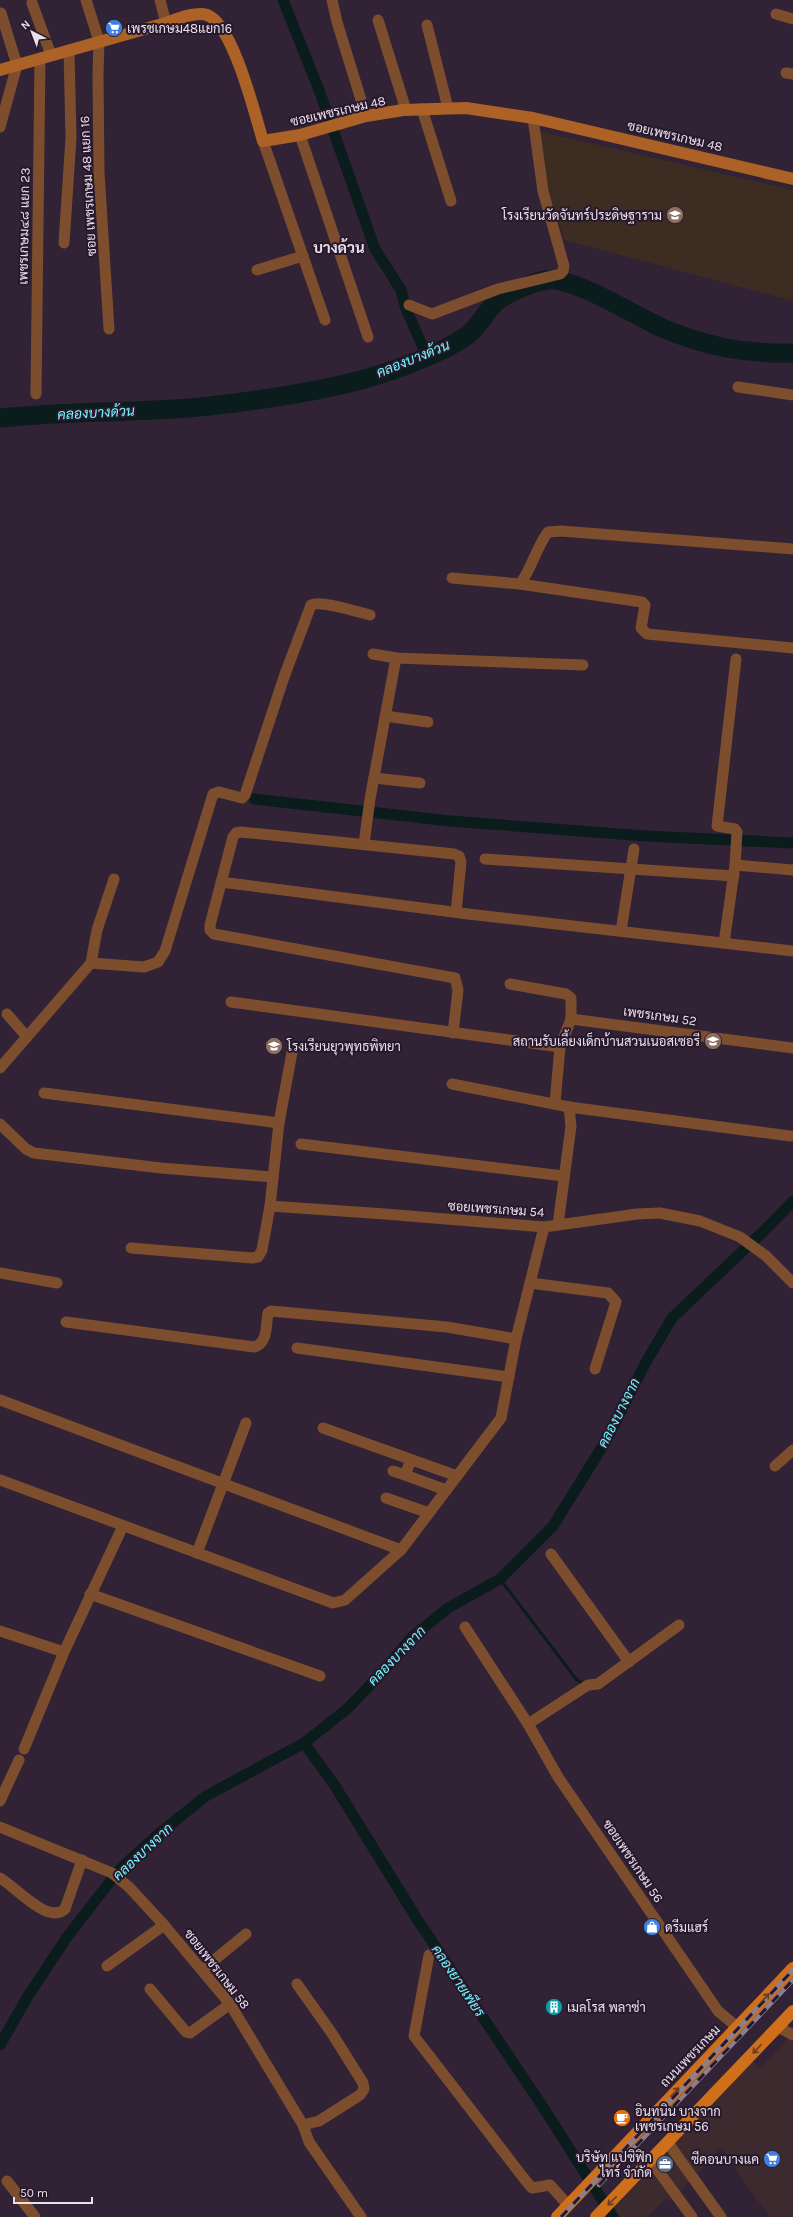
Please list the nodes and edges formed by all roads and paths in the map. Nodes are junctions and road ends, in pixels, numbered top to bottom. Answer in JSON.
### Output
{"nodes":[{"id":1,"x":86,"y":0,"type":"edge"},
{"id":2,"x":160,"y":0,"type":"edge"},
{"id":3,"x":332,"y":0,"type":"edge"},
{"id":4,"x":32,"y":3,"type":"dead end"},
{"id":5,"x":1,"y":13,"type":"edge"},
{"id":6,"x":776,"y":14,"type":"dead end"},
{"id":7,"x":793,"y":19,"type":"edge"},
{"id":8,"x":378,"y":20,"type":"dead end"},
{"id":9,"x":166,"y":23,"type":"junction"},
{"id":10,"x":427,"y":25,"type":"dead end"},
{"id":11,"x":99,"y":41,"type":"junction"},
{"id":12,"x":69,"y":50,"type":"junction"},
{"id":13,"x":45,"y":57,"type":"junction"},
{"id":14,"x":17,"y":65,"type":"junction"},
{"id":15,"x":0,"y":70,"type":"edge"},
{"id":16,"x":448,"y":108,"type":"junction"},
{"id":17,"x":422,"y":109,"type":"junction"},
{"id":18,"x":406,"y":110,"type":"junction"},
{"id":19,"x":366,"y":116,"type":"junction"},
{"id":20,"x":533,"y":118,"type":"junction"},
{"id":21,"x":0,"y":127,"type":"edge"},
{"id":22,"x":300,"y":135,"type":"junction"},
{"id":23,"x":263,"y":141,"type":"junction"},
{"id":24,"x":793,"y":179,"type":"edge"},
{"id":25,"x":451,"y":201,"type":"dead end"},
{"id":26,"x":64,"y":242,"type":"dead end"},
{"id":27,"x":303,"y":256,"type":"junction"},
{"id":28,"x":257,"y":270,"type":"dead end"},
{"id":29,"x":409,"y":305,"type":"dead end"},
{"id":30,"x":326,"y":320,"type":"dead end"},
{"id":31,"x":109,"y":329,"type":"dead end"},
{"id":32,"x":368,"y":336,"type":"dead end"},
{"id":33,"x":738,"y":387,"type":"dead end"},
{"id":34,"x":36,"y":394,"type":"dead end"},
{"id":35,"x":793,"y":395,"type":"edge"},
{"id":36,"x":793,"y":549,"type":"edge"},
{"id":37,"x":452,"y":578,"type":"dead end"},
{"id":38,"x":520,"y":584,"type":"junction"},
{"id":39,"x":370,"y":615,"type":"dead end"},
{"id":40,"x":793,"y":648,"type":"edge"},
{"id":41,"x":373,"y":654,"type":"dead end"},
{"id":42,"x":396,"y":658,"type":"junction"},
{"id":43,"x":736,"y":659,"type":"dead end"},
{"id":44,"x":583,"y":665,"type":"dead end"},
{"id":45,"x":385,"y":716,"type":"junction"},
{"id":46,"x":428,"y":722,"type":"dead end"},
{"id":47,"x":374,"y":778,"type":"junction"},
{"id":48,"x":420,"y":783,"type":"dead end"},
{"id":49,"x":364,"y":844,"type":"junction"},
{"id":50,"x":634,"y":849,"type":"dead end"},
{"id":51,"x":485,"y":859,"type":"dead end"},
{"id":52,"x":631,"y":870,"type":"junction"},
{"id":53,"x":734,"y":870,"type":"junction"},
{"id":54,"x":793,"y":870,"type":"edge"},
{"id":55,"x":114,"y":879,"type":"dead end"},
{"id":56,"x":221,"y":882,"type":"junction"},
{"id":57,"x":456,"y":912,"type":"junction"},
{"id":58,"x":621,"y":931,"type":"junction"},
{"id":59,"x":724,"y":943,"type":"junction"},
{"id":60,"x":793,"y":952,"type":"edge"},
{"id":61,"x":91,"y":963,"type":"junction"},
{"id":62,"x":510,"y":984,"type":"dead end"},
{"id":63,"x":231,"y":1002,"type":"dead end"},
{"id":64,"x":7,"y":1014,"type":"dead end"},
{"id":65,"x":571,"y":1019,"type":"junction"},
{"id":66,"x":453,"y":1033,"type":"junction"},
{"id":67,"x":27,"y":1037,"type":"junction"},
{"id":68,"x":293,"y":1047,"type":"dead end"},
{"id":69,"x":560,"y":1047,"type":"junction"},
{"id":70,"x":793,"y":1048,"type":"edge"},
{"id":71,"x":0,"y":1068,"type":"edge"},
{"id":72,"x":452,"y":1084,"type":"dead end"},
{"id":73,"x":44,"y":1093,"type":"dead end"},
{"id":74,"x":555,"y":1103,"type":"junction"},
{"id":75,"x":569,"y":1107,"type":"junction"},
{"id":76,"x":279,"y":1123,"type":"junction"},
{"id":77,"x":0,"y":1124,"type":"edge"},
{"id":78,"x":790,"y":1136,"type":"dead end"},
{"id":79,"x":301,"y":1144,"type":"dead end"},
{"id":80,"x":563,"y":1176,"type":"junction"},
{"id":81,"x":273,"y":1177,"type":"junction"},
{"id":82,"x":270,"y":1206,"type":"junction"},
{"id":83,"x":558,"y":1225,"type":"junction"},
{"id":84,"x":544,"y":1227,"type":"junction"},
{"id":85,"x":132,"y":1248,"type":"dead end"},
{"id":86,"x":0,"y":1273,"type":"edge"},
{"id":87,"x":57,"y":1283,"type":"dead end"},
{"id":88,"x":530,"y":1283,"type":"junction"},
{"id":89,"x":793,"y":1284,"type":"edge"},
{"id":90,"x":66,"y":1322,"type":"dead end"},
{"id":91,"x":516,"y":1339,"type":"junction"},
{"id":92,"x":298,"y":1348,"type":"dead end"},
{"id":93,"x":595,"y":1369,"type":"dead end"},
{"id":94,"x":509,"y":1377,"type":"junction"},
{"id":95,"x":0,"y":1400,"type":"edge"},
{"id":96,"x":246,"y":1423,"type":"dead end"},
{"id":97,"x":323,"y":1428,"type":"dead end"},
{"id":98,"x":793,"y":1450,"type":"edge"},
{"id":99,"x":411,"y":1460,"type":"junction"},
{"id":100,"x":775,"y":1466,"type":"dead end"},
{"id":101,"x":393,"y":1471,"type":"dead end"},
{"id":102,"x":405,"y":1475,"type":"junction"},
{"id":103,"x":456,"y":1476,"type":"junction"},
{"id":104,"x":0,"y":1480,"type":"edge"},
{"id":105,"x":223,"y":1482,"type":"junction"},
{"id":106,"x":446,"y":1490,"type":"junction"},
{"id":107,"x":386,"y":1498,"type":"dead end"},
{"id":108,"x":429,"y":1513,"type":"junction"},
{"id":109,"x":123,"y":1526,"type":"junction"},
{"id":110,"x":401,"y":1550,"type":"junction"},
{"id":111,"x":197,"y":1553,"type":"junction"},
{"id":112,"x":551,"y":1554,"type":"dead end"},
{"id":113,"x":90,"y":1594,"type":"junction"},
{"id":114,"x":679,"y":1625,"type":"dead end"},
{"id":115,"x":465,"y":1627,"type":"dead end"},
{"id":116,"x":0,"y":1631,"type":"edge"},
{"id":117,"x":64,"y":1652,"type":"junction"},
{"id":118,"x":629,"y":1662,"type":"junction"},
{"id":119,"x":320,"y":1676,"type":"dead end"},
{"id":120,"x":528,"y":1724,"type":"junction"},
{"id":121,"x":24,"y":1749,"type":"dead end"},
{"id":122,"x":18,"y":1760,"type":"dead end"},
{"id":123,"x":0,"y":1801,"type":"edge"},
{"id":124,"x":0,"y":1827,"type":"edge"},
{"id":125,"x":82,"y":1860,"type":"junction"},
{"id":126,"x":0,"y":1878,"type":"edge"},
{"id":127,"x":164,"y":1925,"type":"junction"},
{"id":128,"x":246,"y":1934,"type":"dead end"},
{"id":129,"x":429,"y":1955,"type":"dead end"},
{"id":130,"x":107,"y":1966,"type":"dead end"},
{"id":131,"x":793,"y":1968,"type":"edge"},
{"id":132,"x":202,"y":1970,"type":"junction"},
{"id":133,"x":297,"y":1984,"type":"dead end"},
{"id":134,"x":150,"y":1989,"type":"dead end"},
{"id":135,"x":230,"y":2004,"type":"junction"},
{"id":136,"x":793,"y":2011,"type":"edge"},
{"id":137,"x":737,"y":2027,"type":"junction"},
{"id":138,"x":778,"y":2027,"type":"junction"},
{"id":139,"x":793,"y":2034,"type":"edge"},
{"id":140,"x":303,"y":2125,"type":"junction"},
{"id":141,"x":668,"y":2143,"type":"junction"},
{"id":142,"x":651,"y":2161,"type":"junction"},
{"id":143,"x":7,"y":2181,"type":"dead end"},
{"id":144,"x":568,"y":2205,"type":"junction"},
{"id":145,"x":598,"y":2216,"type":"edge"},
{"id":146,"x":35,"y":2217,"type":"edge"},
{"id":147,"x":361,"y":2217,"type":"edge"},
{"id":148,"x":557,"y":2217,"type":"edge"},
{"id":149,"x":692,"y":2217,"type":"edge"},
{"id":150,"x":721,"y":2217,"type":"edge"}],
"edges":[{"from":1,"to":11,"type":"street","name":"ซอย เพชรเกษม 48 แยก 16"},
{"from":2,"to":9,"type":"street"},
{"from":3,"to":19,"type":"street"},
{"from":4,"to":13,"type":"street"},
{"from":5,"to":14,"type":"street"},
{"from":6,"to":7,"type":"street"},
{"from":8,"to":18,"type":"street"},
{"from":9,"to":11,"type":"street"},
{"from":9,"to":23,"type":"street"},
{"from":10,"to":16,"type":"street"},
{"from":11,"to":12,"type":"street"},
{"from":11,"to":31,"type":"street","name":"ซอย เพชรเกษม 48 แยก 16"},
{"from":12,"to":13,"type":"street"},
{"from":12,"to":26,"type":"street"},
{"from":13,"to":14,"type":"street"},
{"from":13,"to":34,"type":"street","name":"เพชรเกษม๔๘ แยก 23"},
{"from":14,"to":15,"type":"street"},
{"from":14,"to":21,"type":"street"},
{"from":16,"to":17,"type":"street","name":"ซอยเพชรเกษม 48"},
{"from":16,"to":20,"type":"street","name":"ซอยเพชรเกษม 48"},
{"from":17,"to":18,"type":"street","name":"ซอยเพชรเกษม 48"},
{"from":17,"to":25,"type":"street"},
{"from":18,"to":19,"type":"street","name":"ซอยเพชรเกษม 48"},
{"from":19,"to":22,"type":"street","name":"ซอยเพชรเกษม 48"},
{"from":20,"to":24,"type":"street","name":"ซอยเพชรเกษม 48"},
{"from":20,"to":29,"type":"street"},
{"from":22,"to":23,"type":"street","name":"ซอยเพชรเกษม 48"},
{"from":22,"to":32,"type":"street"},
{"from":23,"to":27,"type":"street"},
{"from":27,"to":28,"type":"street"},
{"from":27,"to":30,"type":"street"},
{"from":33,"to":35,"type":"street"},
{"from":36,"to":38,"type":"street"},
{"from":37,"to":38,"type":"street"},
{"from":38,"to":40,"type":"street"},
{"from":39,"to":61,"type":"street"},
{"from":41,"to":42,"type":"street"},
{"from":42,"to":44,"type":"street"},
{"from":42,"to":45,"type":"street"},
{"from":43,"to":53,"type":"street"},
{"from":45,"to":46,"type":"street"},
{"from":45,"to":47,"type":"street"},
{"from":47,"to":48,"type":"street"},
{"from":47,"to":49,"type":"street"},
{"from":49,"to":56,"type":"street"},
{"from":49,"to":57,"type":"street"},
{"from":50,"to":52,"type":"street"},
{"from":51,"to":52,"type":"street"},
{"from":52,"to":53,"type":"street"},
{"from":52,"to":58,"type":"street"},
{"from":53,"to":54,"type":"street"},
{"from":53,"to":59,"type":"street"},
{"from":55,"to":61,"type":"street"},
{"from":56,"to":57,"type":"street"},
{"from":56,"to":66,"type":"street"},
{"from":57,"to":58,"type":"street"},
{"from":58,"to":59,"type":"street"},
{"from":59,"to":60,"type":"street"},
{"from":61,"to":67,"type":"street"},
{"from":62,"to":65,"type":"street"},
{"from":63,"to":66,"type":"street"},
{"from":64,"to":67,"type":"street"},
{"from":65,"to":69,"type":"street"},
{"from":65,"to":70,"type":"street","name":"เพชรเกษม 52"},
{"from":66,"to":69,"type":"street"},
{"from":67,"to":71,"type":"street"},
{"from":68,"to":76,"type":"street"},
{"from":69,"to":74,"type":"street"},
{"from":72,"to":74,"type":"street"},
{"from":73,"to":76,"type":"street"},
{"from":74,"to":75,"type":"street"},
{"from":75,"to":78,"type":"street"},
{"from":75,"to":80,"type":"street"},
{"from":76,"to":81,"type":"street"},
{"from":77,"to":81,"type":"street"},
{"from":79,"to":80,"type":"street"},
{"from":80,"to":83,"type":"street"},
{"from":81,"to":82,"type":"street"},
{"from":82,"to":84,"type":"street","name":"ซอยเพชรเกษม 54"},
{"from":82,"to":85,"type":"street"},
{"from":83,"to":84,"type":"street","name":"ซอยเพชรเกษม 54"},
{"from":83,"to":89,"type":"street","name":"ซอยเพชรเกษม 54"},
{"from":84,"to":88,"type":"street"},
{"from":86,"to":87,"type":"street"},
{"from":88,"to":91,"type":"street"},
{"from":88,"to":93,"type":"street"},
{"from":90,"to":91,"type":"street"},
{"from":91,"to":94,"type":"street"},
{"from":92,"to":94,"type":"street"},
{"from":94,"to":103,"type":"street"},
{"from":95,"to":105,"type":"street"},
{"from":96,"to":105,"type":"street"},
{"from":97,"to":99,"type":"street"},
{"from":98,"to":100,"type":"street"},
{"from":99,"to":102,"type":"street"},
{"from":99,"to":103,"type":"street"},
{"from":101,"to":102,"type":"street"},
{"from":102,"to":106,"type":"street"},
{"from":103,"to":106,"type":"street"},
{"from":104,"to":109,"type":"street"},
{"from":105,"to":110,"type":"street"},
{"from":105,"to":111,"type":"street"},
{"from":106,"to":108,"type":"street"},
{"from":107,"to":108,"type":"street"},
{"from":108,"to":110,"type":"street"},
{"from":109,"to":111,"type":"street"},
{"from":109,"to":113,"type":"street"},
{"from":110,"to":111,"type":"street"},
{"from":112,"to":118,"type":"street"},
{"from":113,"to":117,"type":"street"},
{"from":113,"to":119,"type":"street"},
{"from":114,"to":118,"type":"street"},
{"from":115,"to":120,"type":"street","name":"ซอยเพชรเกษม 56"},
{"from":116,"to":117,"type":"street"},
{"from":117,"to":121,"type":"street"},
{"from":118,"to":120,"type":"street"},
{"from":120,"to":137,"type":"street","name":"ซอยเพชรเกษม 56"},
{"from":122,"to":123,"type":"street"},
{"from":124,"to":125,"type":"street","name":"ซอยเพชรเกษม 58"},
{"from":125,"to":126,"type":"street"},
{"from":125,"to":127,"type":"street","name":"ซอยเพชรเกษม 58"},
{"from":127,"to":130,"type":"street"},
{"from":127,"to":132,"type":"street","name":"ซอยเพชรเกษม 58"},
{"from":128,"to":132,"type":"street"},
{"from":129,"to":144,"type":"street"},
{"from":137,"to":131,"type":"main road","name":"ถนนเพชรเกษม","one_way":true},
{"from":132,"to":135,"type":"street","name":"ซอยเพชรเกษม 58"},
{"from":133,"to":140,"type":"street"},
{"from":134,"to":135,"type":"street"},
{"from":135,"to":140,"type":"street","name":"ซอยเพชรเกษม 58"},
{"from":136,"to":138,"type":"main road"},
{"from":144,"to":137,"type":"main road","name":"ถนนเพชรเกษม","one_way":true},
{"from":138,"to":139,"type":"street"},
{"from":138,"to":141,"type":"main road","one_way":true},
{"from":140,"to":147,"type":"street","name":"ซอยเพชรเกษม 58"},
{"from":141,"to":142,"type":"main road"},
{"from":141,"to":150,"type":"street"},
{"from":142,"to":145,"type":"main road","one_way":true},
{"from":142,"to":149,"type":"street"},
{"from":143,"to":146,"type":"street"},
{"from":144,"to":148,"type":"main road","name":"ถนนเพชรเกษม"}]}
